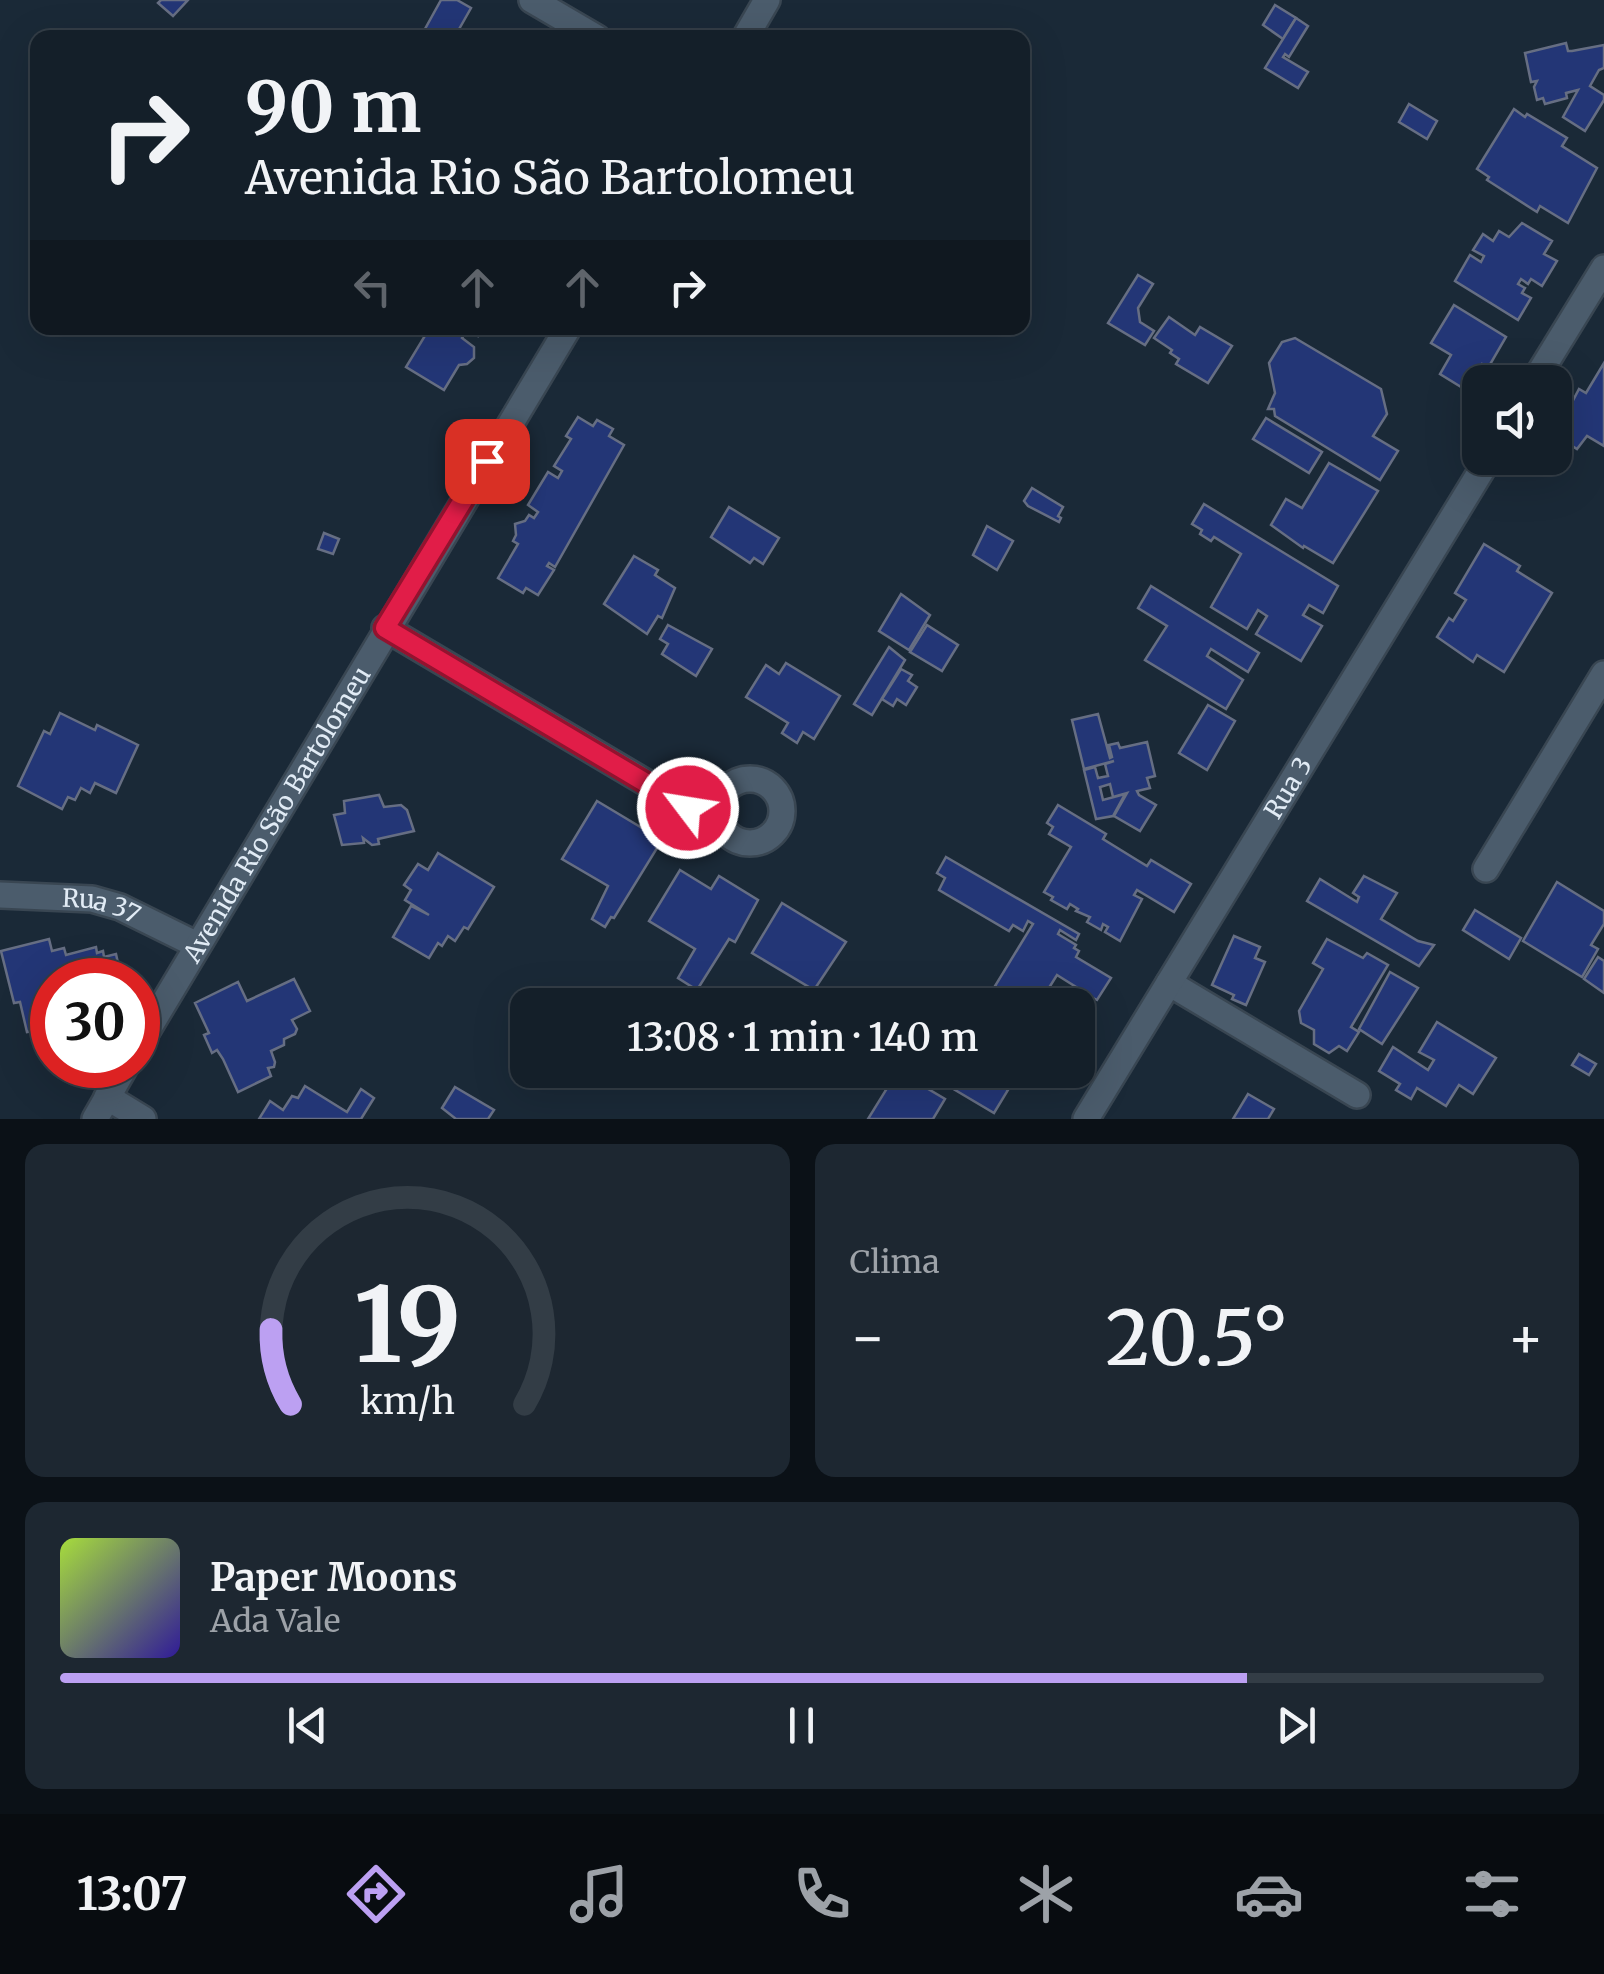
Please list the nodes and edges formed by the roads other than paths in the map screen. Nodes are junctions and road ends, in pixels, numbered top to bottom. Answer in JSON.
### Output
{"nodes":[{"id":1,"x":767,"y":0,"type":"edge"},
{"id":2,"x":544,"y":3,"type":"edge"},
{"id":3,"x":585,"y":30,"type":"edge"},
{"id":4,"x":750,"y":30,"type":"edge"},
{"id":5,"x":1604,"y":268,"type":"edge"},
{"id":6,"x":564,"y":335,"type":"edge"},
{"id":7,"x":1544,"y":365,"type":"edge"},
{"id":8,"x":1479,"y":475,"type":"edge"},
{"id":9,"x":385,"y":628,"type":"junction"},
{"id":10,"x":1604,"y":674,"type":"edge"},
{"id":11,"x":721,"y":827,"type":"dead end"},
{"id":12,"x":1486,"y":869,"type":"dead end"},
{"id":13,"x":0,"y":895,"type":"edge"},
{"id":14,"x":198,"y":945,"type":"junction"},
{"id":15,"x":1169,"y":983,"type":"junction"},
{"id":16,"x":160,"y":1009,"type":"edge"},
{"id":17,"x":1357,"y":1095,"type":"dead end"},
{"id":18,"x":101,"y":1108,"type":"edge"},
{"id":19,"x":143,"y":1119,"type":"edge"},
{"id":20,"x":1086,"y":1119,"type":"edge"}],
"edges":[{"from":1,"to":4,"type":"street"},
{"from":2,"to":3,"type":"street"},
{"from":5,"to":7,"type":"street"},
{"from":6,"to":9,"type":"street","name":"Avenida Rio São Bartolomeu"},
{"from":8,"to":15,"type":"street","name":"Rua 3"},
{"from":9,"to":11,"type":"street"},
{"from":9,"to":14,"type":"street","name":"Avenida Rio São Bartolomeu"},
{"from":10,"to":12,"type":"street"},
{"from":13,"to":14,"type":"street","name":"Rua 37"},
{"from":14,"to":16,"type":"street","name":"Avenida Rio São Bartolomeu"},
{"from":15,"to":17,"type":"street"},
{"from":15,"to":20,"type":"street","name":"Rua 3"},
{"from":18,"to":19,"type":"street"}]}
